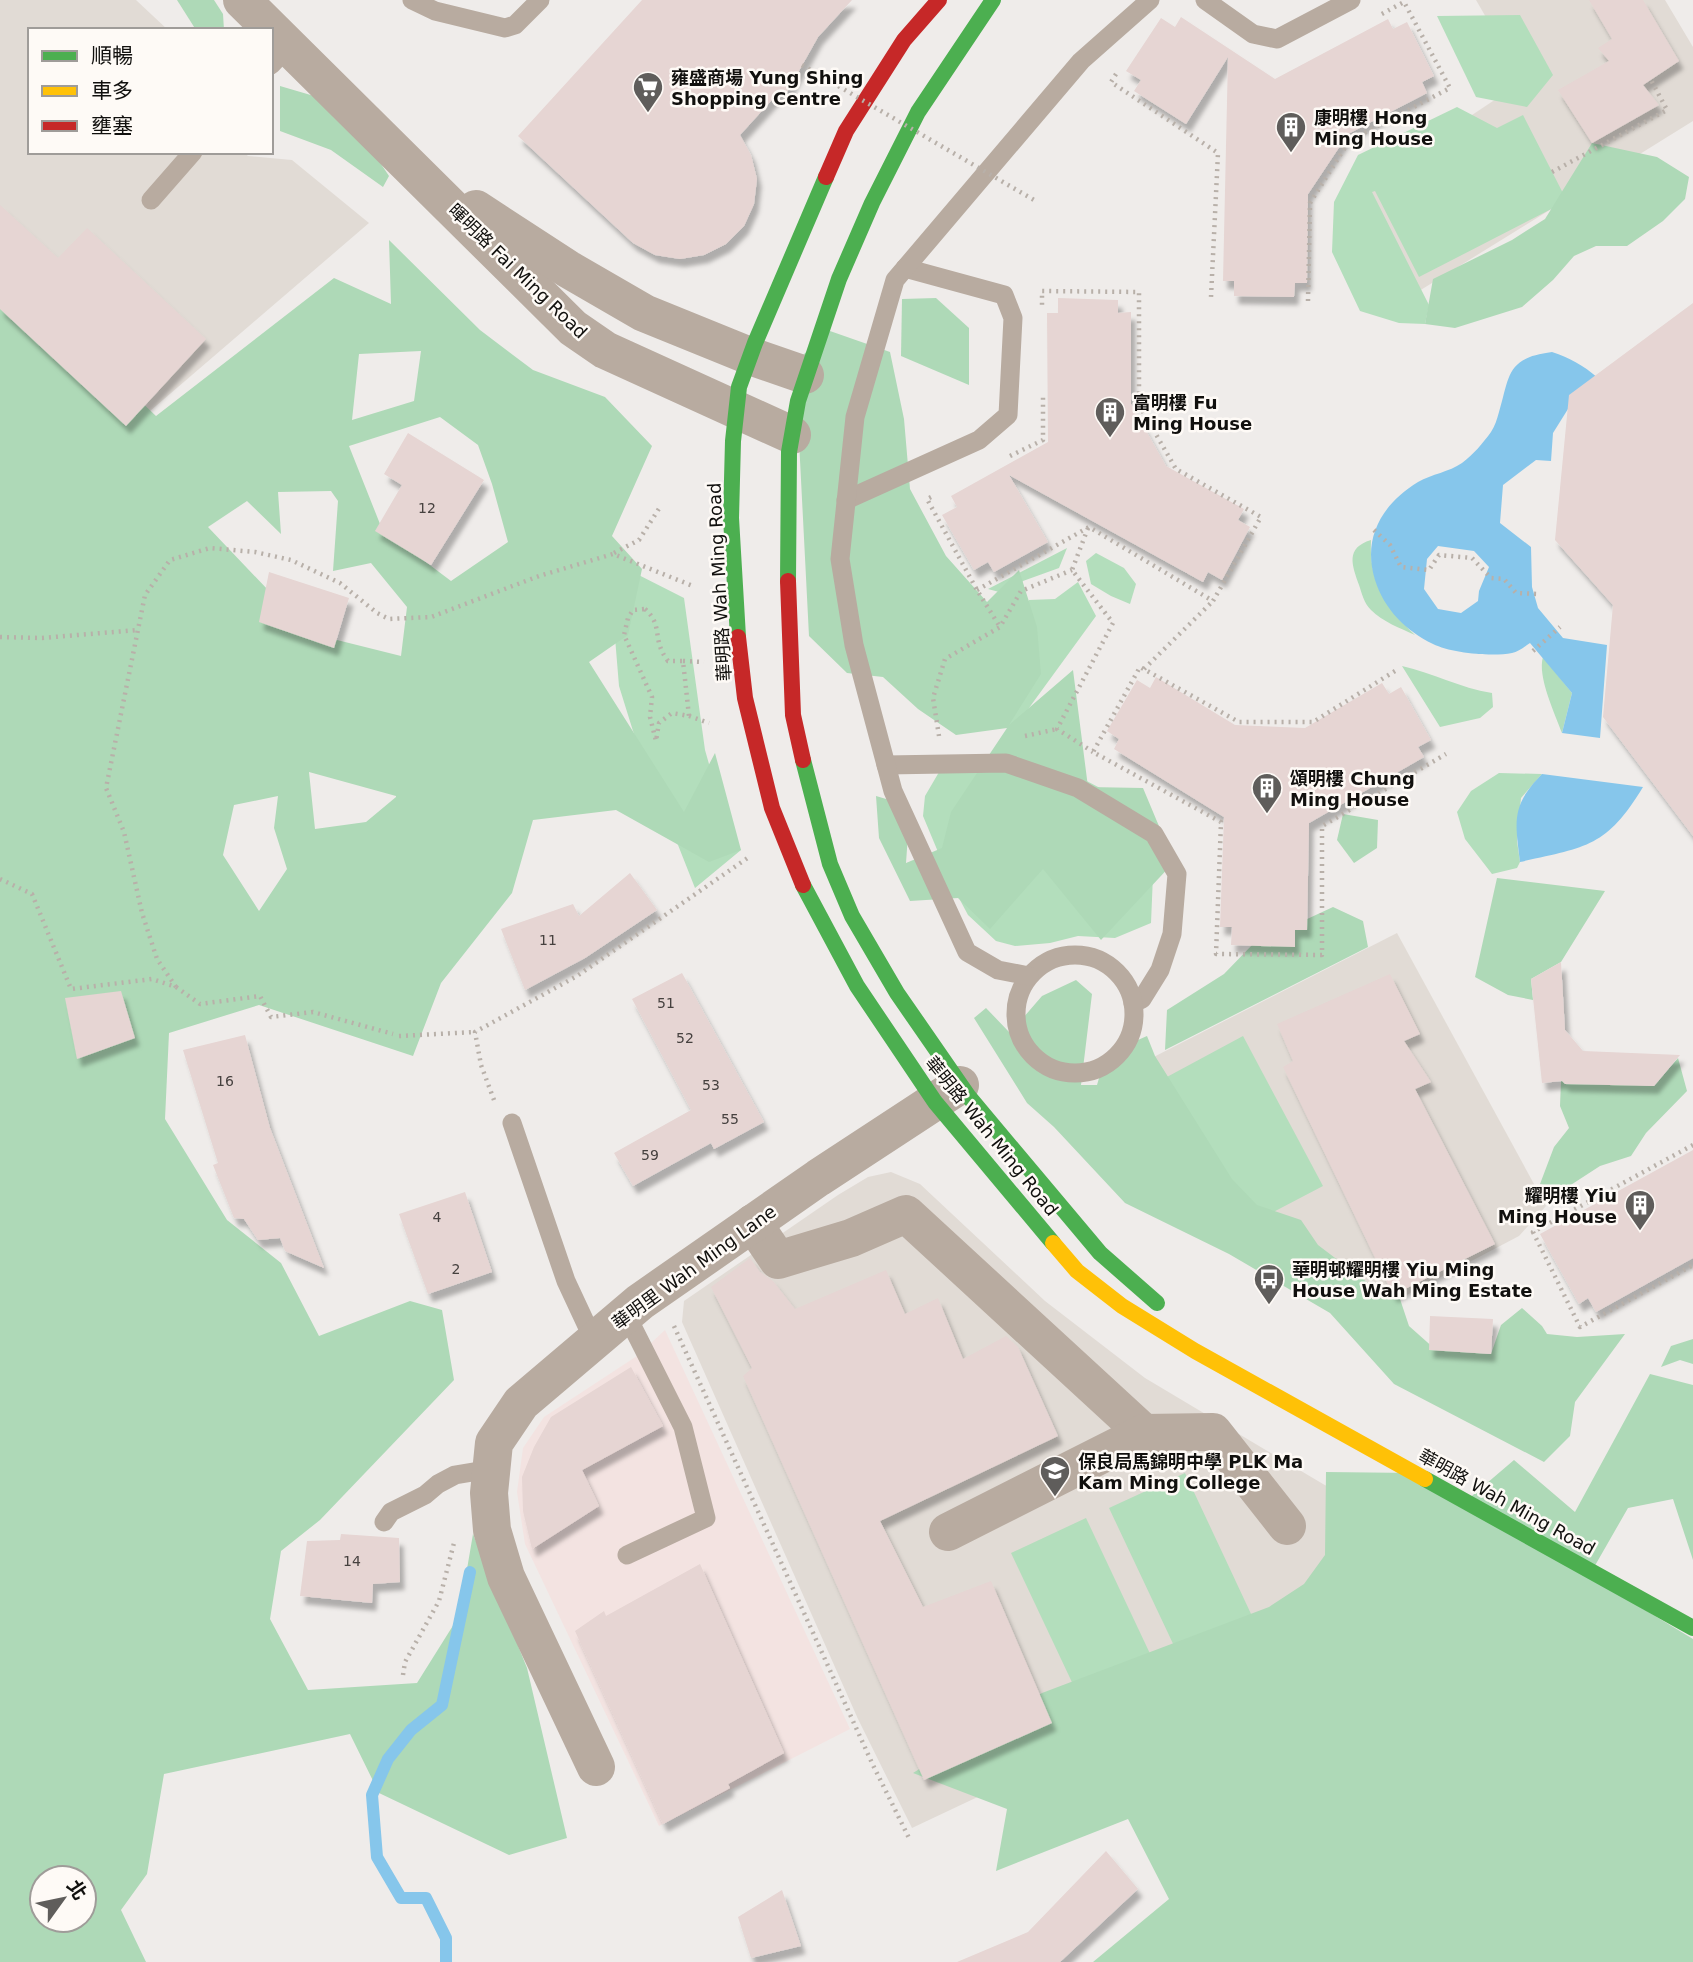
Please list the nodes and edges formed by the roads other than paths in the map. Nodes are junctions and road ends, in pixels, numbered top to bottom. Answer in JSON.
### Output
{"nodes":[{"id":1,"x":242,"y":0,"type":"edge"},
{"id":2,"x":412,"y":0,"type":"edge"},
{"id":3,"x":540,"y":0,"type":"edge"},
{"id":4,"x":940,"y":0,"type":"edge"},
{"id":5,"x":993,"y":0,"type":"edge"},
{"id":6,"x":1150,"y":0,"type":"edge"},
{"id":7,"x":1205,"y":0,"type":"edge"},
{"id":8,"x":1351,"y":0,"type":"edge"},
{"id":9,"x":261,"y":28,"type":"edge"},
{"id":10,"x":280,"y":55,"type":"edge"},
{"id":11,"x":191,"y":154,"type":"edge"},
{"id":12,"x":406,"y":164,"type":"junction"},
{"id":13,"x":151,"y":200,"type":"dead end"},
{"id":14,"x":905,"y":268,"type":"junction"},
{"id":15,"x":750,"y":356,"type":"junction"},
{"id":16,"x":806,"y":375,"type":"junction"},
{"id":17,"x":736,"y":411,"type":"junction"},
{"id":18,"x":792,"y":435,"type":"junction"},
{"id":19,"x":846,"y":500,"type":"junction"},
{"id":20,"x":886,"y":765,"type":"junction"},
{"id":21,"x":1029,"y":976,"type":"junction"},
{"id":22,"x":1133,"y":1003,"type":"junction"},
{"id":23,"x":948,"y":1093,"type":"junction"},
{"id":24,"x":512,"y":1123,"type":"dead end"},
{"id":25,"x":753,"y":1223,"type":"junction"},
{"id":26,"x":626,"y":1314,"type":"junction"},
{"id":27,"x":1171,"y":1316,"type":"dead end"},
{"id":28,"x":1193,"y":1331,"type":"dead end"},
{"id":29,"x":594,"y":1341,"type":"junction"},
{"id":30,"x":1303,"y":1410,"type":"junction"},
{"id":31,"x":1144,"y":1433,"type":"junction"},
{"id":32,"x":491,"y":1469,"type":"junction"},
{"id":33,"x":384,"y":1522,"type":"dead end"},
{"id":34,"x":1287,"y":1526,"type":"dead end"},
{"id":35,"x":948,"y":1532,"type":"dead end"},
{"id":36,"x":627,"y":1555,"type":"dead end"},
{"id":37,"x":1693,"y":1628,"type":"edge"},
{"id":38,"x":596,"y":1767,"type":"dead end"}],
"edges":[{"from":1,"to":9,"type":"street","name":"暉明路 Fai Ming Road"},
{"from":2,"to":3,"type":"lane"},
{"from":4,"to":15,"type":"street","name":"華明路 Wah Ming Road"},
{"from":5,"to":16,"type":"street","name":"華明路 Wah Ming Road"},
{"from":6,"to":14,"type":"lane"},
{"from":7,"to":8,"type":"lane"},
{"from":10,"to":12,"type":"street","name":"暉明路 Fai Ming Road"},
{"from":11,"to":13,"type":"lane"},
{"from":12,"to":15,"type":"street","name":"暉明路 Fai Ming Road"},
{"from":12,"to":17,"type":"street","name":"暉明路 Fai Ming Road"},
{"from":14,"to":19,"type":"lane"},
{"from":14,"to":19,"type":"lane"},
{"from":15,"to":16,"type":"street","name":"暉明路 Fai Ming Road"},
{"from":15,"to":17,"type":"street","name":"華明路 Wah Ming Road"},
{"from":16,"to":18,"type":"street","name":"華明路 Wah Ming Road"},
{"from":17,"to":18,"type":"street","name":"暉明路 Fai Ming Road"},
{"from":17,"to":23,"type":"street","name":"華明路 Wah Ming Road"},
{"from":18,"to":23,"type":"street","name":"華明路 Wah Ming Road"},
{"from":19,"to":20,"type":"lane"},
{"from":20,"to":21,"type":"lane"},
{"from":20,"to":22,"type":"lane"},
{"from":21,"to":22,"type":"lane"},
{"from":21,"to":22,"type":"lane"},
{"from":23,"to":25,"type":"street","name":"華明里 Wah Ming Lane"},
{"from":23,"to":27,"type":"street","name":"華明路 Wah Ming Road"},
{"from":23,"to":30,"type":"street","name":"華明路 Wah Ming Road"},
{"from":24,"to":29,"type":"lane"},
{"from":25,"to":26,"type":"street","name":"華明里 Wah Ming Lane"},
{"from":25,"to":31,"type":"street"},
{"from":26,"to":29,"type":"street","name":"華明里 Wah Ming Lane"},
{"from":26,"to":36,"type":"lane"},
{"from":28,"to":30,"type":"street","name":"華明路 Wah Ming Road"},
{"from":29,"to":32,"type":"street","name":"華明里 Wah Ming Lane"},
{"from":30,"to":37,"type":"street","name":"華明路 Wah Ming Road"},
{"from":31,"to":34,"type":"street"},
{"from":31,"to":35,"type":"street"},
{"from":32,"to":33,"type":"lane"},
{"from":32,"to":38,"type":"street","name":"華明里 Wah Ming Lane"}]}
